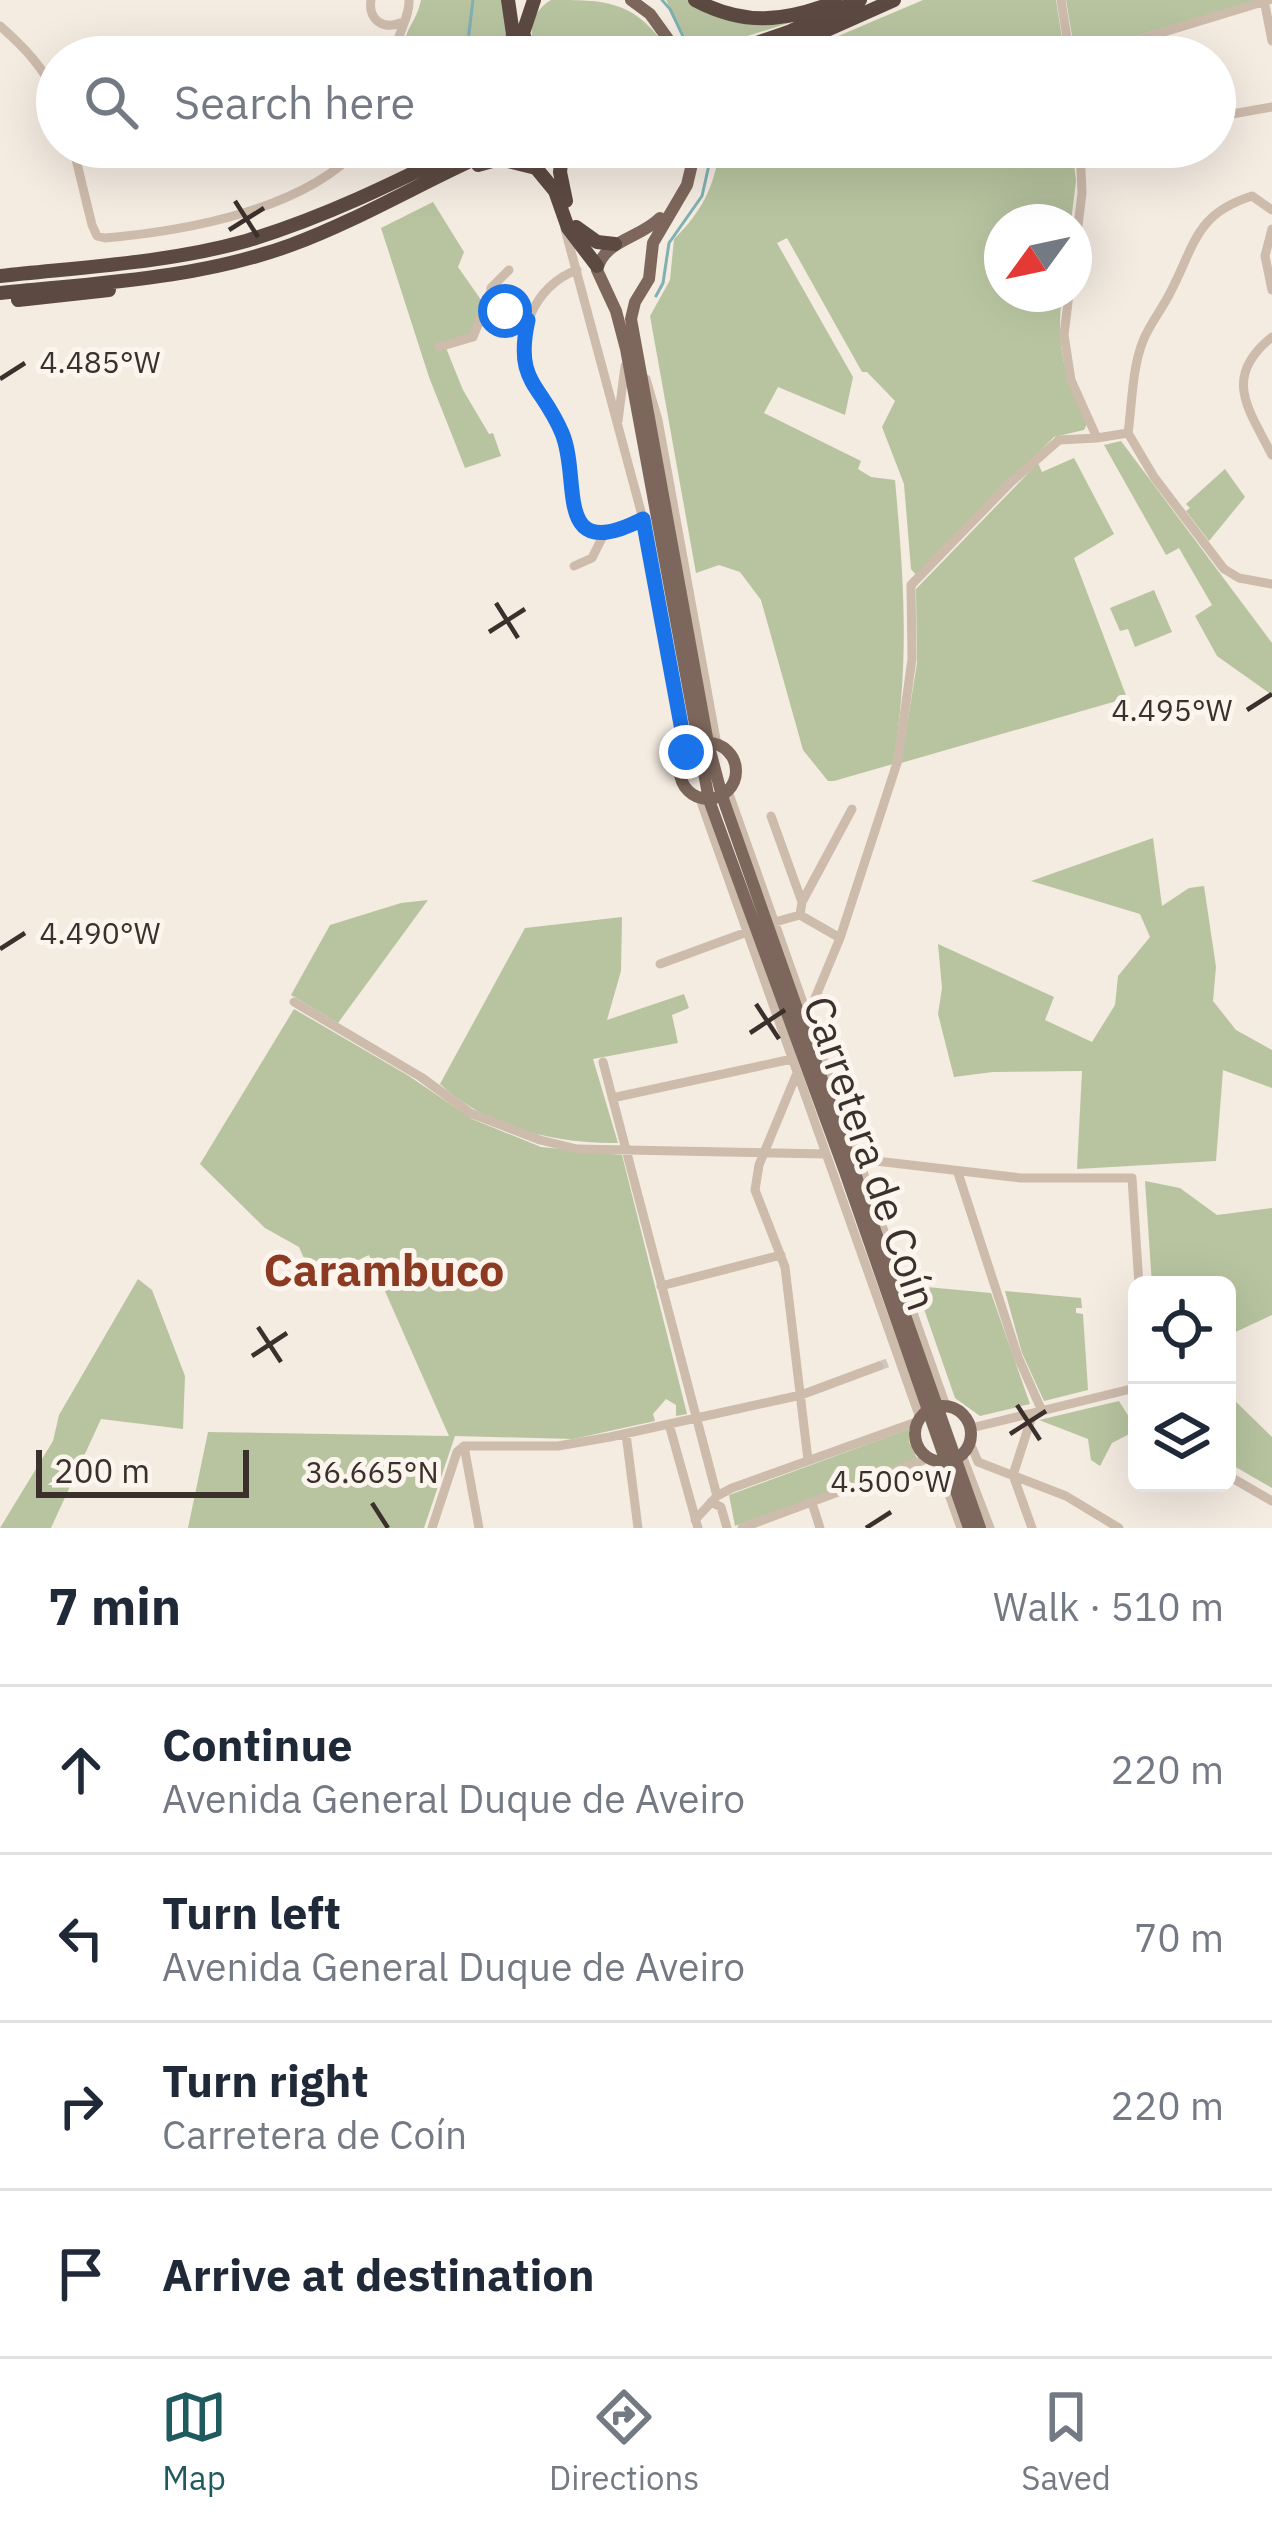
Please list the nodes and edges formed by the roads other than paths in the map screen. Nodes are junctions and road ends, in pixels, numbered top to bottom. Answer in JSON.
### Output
{"nodes":[{"id":1,"x":371,"y":0,"type":"edge"},
{"id":2,"x":508,"y":0,"type":"edge"},
{"id":3,"x":534,"y":0,"type":"edge"},
{"id":4,"x":631,"y":0,"type":"edge"},
{"id":5,"x":695,"y":0,"type":"edge"},
{"id":6,"x":839,"y":0,"type":"edge"},
{"id":7,"x":860,"y":0,"type":"edge"},
{"id":8,"x":894,"y":0,"type":"edge"},
{"id":9,"x":1061,"y":0,"type":"edge"},
{"id":10,"x":1266,"y":0,"type":"edge"},
{"id":11,"x":410,"y":1,"type":"edge"},
{"id":12,"x":403,"y":21,"type":"junction"},
{"id":13,"x":0,"y":26,"type":"edge"},
{"id":14,"x":386,"y":26,"type":"junction"},
{"id":15,"x":391,"y":36,"type":"edge"},
{"id":16,"x":398,"y":36,"type":"edge"},
{"id":17,"x":513,"y":36,"type":"edge"},
{"id":18,"x":524,"y":36,"type":"edge"},
{"id":19,"x":669,"y":36,"type":"edge"},
{"id":20,"x":777,"y":36,"type":"edge"},
{"id":21,"x":813,"y":36,"type":"edge"},
{"id":22,"x":1067,"y":36,"type":"edge"},
{"id":23,"x":1150,"y":36,"type":"edge"},
{"id":24,"x":1272,"y":41,"type":"edge"},
{"id":25,"x":36,"y":61,"type":"edge"},
{"id":26,"x":1272,"y":107,"type":"edge"},
{"id":27,"x":1236,"y":113,"type":"edge"},
{"id":28,"x":78,"y":168,"type":"edge"},
{"id":29,"x":338,"y":168,"type":"edge"},
{"id":30,"x":407,"y":168,"type":"edge"},
{"id":31,"x":422,"y":168,"type":"edge"},
{"id":32,"x":458,"y":168,"type":"edge"},
{"id":33,"x":472,"y":168,"type":"edge"},
{"id":34,"x":536,"y":168,"type":"edge"},
{"id":35,"x":560,"y":168,"type":"edge"},
{"id":36,"x":691,"y":168,"type":"edge"},
{"id":37,"x":1081,"y":168,"type":"edge"},
{"id":38,"x":397,"y":198,"type":"junction"},
{"id":39,"x":678,"y":200,"type":"junction"},
{"id":40,"x":1081,"y":204,"type":"edge"},
{"id":41,"x":342,"y":206,"type":"junction"},
{"id":42,"x":1272,"y":210,"type":"edge"},
{"id":43,"x":561,"y":212,"type":"junction"},
{"id":44,"x":1272,"y":230,"type":"edge"},
{"id":45,"x":619,"y":244,"type":"junction"},
{"id":46,"x":597,"y":266,"type":"junction"},
{"id":47,"x":651,"y":266,"type":"junction"},
{"id":48,"x":509,"y":270,"type":"dead end"},
{"id":49,"x":577,"y":270,"type":"junction"},
{"id":50,"x":0,"y":276,"type":"edge"},
{"id":51,"x":1272,"y":290,"type":"edge"},
{"id":52,"x":642,"y":291,"type":"junction"},
{"id":53,"x":608,"y":292,"type":"junction"},
{"id":54,"x":0,"y":297,"type":"edge"},
{"id":55,"x":490,"y":310,"type":"junction"},
{"id":56,"x":1067,"y":312,"type":"edge"},
{"id":57,"x":528,"y":320,"type":"junction"},
{"id":58,"x":1272,"y":337,"type":"edge"},
{"id":59,"x":439,"y":347,"type":"dead end"},
{"id":60,"x":626,"y":349,"type":"junction"},
{"id":61,"x":617,"y":424,"type":"junction"},
{"id":62,"x":1128,"y":434,"type":"junction"},
{"id":63,"x":1097,"y":438,"type":"junction"},
{"id":64,"x":1272,"y":455,"type":"edge"},
{"id":65,"x":643,"y":519,"type":"junction"},
{"id":66,"x":604,"y":534,"type":"junction"},
{"id":67,"x":574,"y":566,"type":"dead end"},
{"id":68,"x":1272,"y":584,"type":"edge"},
{"id":69,"x":702,"y":746,"type":"junction"},
{"id":70,"x":715,"y":796,"type":"junction"},
{"id":71,"x":852,"y":809,"type":"dead end"},
{"id":72,"x":771,"y":816,"type":"dead end"},
{"id":73,"x":802,"y":902,"type":"junction"},
{"id":74,"x":800,"y":915,"type":"junction"},
{"id":75,"x":775,"y":922,"type":"junction"},
{"id":76,"x":747,"y":932,"type":"junction"},
{"id":77,"x":840,"y":938,"type":"junction"},
{"id":78,"x":660,"y":964,"type":"dead end"},
{"id":79,"x":294,"y":1002,"type":"dead end"},
{"id":80,"x":808,"y":1015,"type":"junction"},
{"id":81,"x":792,"y":1058,"type":"junction"},
{"id":82,"x":602,"y":1062,"type":"dead end"},
{"id":83,"x":797,"y":1072,"type":"junction"},
{"id":84,"x":612,"y":1098,"type":"junction"},
{"id":85,"x":627,"y":1150,"type":"junction"},
{"id":86,"x":764,"y":1153,"type":"junction"},
{"id":87,"x":826,"y":1154,"type":"junction"},
{"id":88,"x":860,"y":1159,"type":"junction"},
{"id":89,"x":958,"y":1173,"type":"junction"},
{"id":90,"x":781,"y":1255,"type":"junction"},
{"id":91,"x":1138,"y":1276,"type":"edge"},
{"id":92,"x":661,"y":1286,"type":"junction"},
{"id":93,"x":890,"y":1362,"type":"junction"},
{"id":94,"x":1128,"y":1389,"type":"edge"},
{"id":95,"x":801,"y":1395,"type":"junction"},
{"id":96,"x":1038,"y":1412,"type":"junction"},
{"id":97,"x":930,"y":1413,"type":"junction"},
{"id":98,"x":694,"y":1419,"type":"junction"},
{"id":99,"x":669,"y":1424,"type":"junction"},
{"id":100,"x":626,"y":1434,"type":"junction"},
{"id":101,"x":464,"y":1446,"type":"junction"},
{"id":102,"x":953,"y":1452,"type":"junction"},
{"id":103,"x":808,"y":1460,"type":"junction"},
{"id":104,"x":1013,"y":1475,"type":"junction"},
{"id":105,"x":1236,"y":1480,"type":"edge"},
{"id":106,"x":714,"y":1499,"type":"junction"},
{"id":107,"x":1272,"y":1501,"type":"edge"},
{"id":108,"x":812,"y":1503,"type":"junction"},
{"id":109,"x":773,"y":1523,"type":"edge"},
{"id":110,"x":696,"y":1524,"type":"edge"},
{"id":111,"x":432,"y":1528,"type":"edge"},
{"id":112,"x":479,"y":1528,"type":"edge"},
{"id":113,"x":638,"y":1528,"type":"edge"},
{"id":114,"x":727,"y":1528,"type":"edge"},
{"id":115,"x":742,"y":1528,"type":"edge"},
{"id":116,"x":820,"y":1528,"type":"edge"},
{"id":117,"x":965,"y":1528,"type":"edge"},
{"id":118,"x":980,"y":1528,"type":"edge"},
{"id":119,"x":991,"y":1528,"type":"edge"},
{"id":120,"x":1032,"y":1528,"type":"edge"},
{"id":121,"x":1119,"y":1528,"type":"edge"}],
"edges":[{"from":1,"to":14,"type":"street"},
{"from":2,"to":17,"type":"highway"},
{"from":3,"to":18,"type":"highway"},
{"from":4,"to":19,"type":"main road"},
{"from":5,"to":6,"type":"highway"},
{"from":7,"to":20,"type":"highway"},
{"from":8,"to":21,"type":"highway"},
{"from":9,"to":22,"type":"street"},
{"from":10,"to":23,"type":"street"},
{"from":10,"to":24,"type":"street"},
{"from":11,"to":12,"type":"street"},
{"from":12,"to":14,"type":"street"},
{"from":12,"to":16,"type":"street"},
{"from":13,"to":25,"type":"street"},
{"from":14,"to":15,"type":"street"},
{"from":26,"to":27,"type":"street"},
{"from":28,"to":29,"type":"street"},
{"from":30,"to":41,"type":"highway"},
{"from":31,"to":41,"type":"highway"},
{"from":32,"to":38,"type":"highway"},
{"from":33,"to":38,"type":"highway"},
{"from":34,"to":43,"type":"highway"},
{"from":35,"to":45,"type":"highway"},
{"from":36,"to":39,"type":"main road"},
{"from":37,"to":40,"type":"street"},
{"from":38,"to":54,"type":"highway"},
{"from":39,"to":45,"type":"main road"},
{"from":39,"to":47,"type":"main road"},
{"from":41,"to":50,"type":"highway"},
{"from":42,"to":62,"type":"street"},
{"from":43,"to":46,"type":"highway"},
{"from":43,"to":49,"type":"street"},
{"from":44,"to":51,"type":"street"},
{"from":45,"to":46,"type":"main road"},
{"from":45,"to":47,"type":"main road"},
{"from":46,"to":53,"type":"main road"},
{"from":47,"to":52,"type":"main road"},
{"from":48,"to":55,"type":"street"},
{"from":49,"to":57,"type":"street"},
{"from":49,"to":61,"type":"street"},
{"from":52,"to":53,"type":"main road"},
{"from":52,"to":69,"type":"main road"},
{"from":53,"to":60,"type":"main road"},
{"from":55,"to":57,"type":"street"},
{"from":55,"to":59,"type":"street"},
{"from":56,"to":63,"type":"street"},
{"from":57,"to":66,"type":"street"},
{"from":58,"to":64,"type":"street"},
{"from":60,"to":61,"type":"street"},
{"from":60,"to":69,"type":"main road"},
{"from":61,"to":65,"type":"street"},
{"from":62,"to":63,"type":"street"},
{"from":62,"to":68,"type":"street"},
{"from":63,"to":77,"type":"street"},
{"from":65,"to":66,"type":"street"},
{"from":65,"to":69,"type":"street"},
{"from":66,"to":67,"type":"street"},
{"from":69,"to":70,"type":"main road"},
{"from":69,"to":70,"type":"main road"},
{"from":69,"to":70,"type":"main road"},
{"from":70,"to":75,"type":"street","name":"Carretera de Coín"},
{"from":70,"to":76,"type":"street","name":"Carretera de Coín"},
{"from":70,"to":97,"type":"main road"},
{"from":71,"to":73,"type":"street"},
{"from":72,"to":73,"type":"street"},
{"from":73,"to":74,"type":"street"},
{"from":74,"to":75,"type":"street"},
{"from":74,"to":77,"type":"street"},
{"from":75,"to":80,"type":"street","name":"Carretera de Coín"},
{"from":76,"to":78,"type":"street"},
{"from":76,"to":81,"type":"street","name":"Carretera de Coín"},
{"from":77,"to":80,"type":"street"},
{"from":79,"to":85,"type":"street"},
{"from":80,"to":88,"type":"street","name":"Carretera de Coín"},
{"from":81,"to":83,"type":"street","name":"Carretera de Coín"},
{"from":81,"to":84,"type":"street"},
{"from":82,"to":84,"type":"street"},
{"from":83,"to":86,"type":"street"},
{"from":83,"to":87,"type":"street","name":"Carretera de Coín"},
{"from":84,"to":85,"type":"street"},
{"from":85,"to":86,"type":"street"},
{"from":85,"to":92,"type":"street"},
{"from":86,"to":87,"type":"street"},
{"from":86,"to":90,"type":"street"},
{"from":87,"to":93,"type":"street","name":"Carretera de Coín"},
{"from":88,"to":89,"type":"street"},
{"from":88,"to":97,"type":"street","name":"Carretera de Coín"},
{"from":89,"to":91,"type":"street"},
{"from":89,"to":96,"type":"street"},
{"from":90,"to":92,"type":"street"},
{"from":90,"to":95,"type":"street"},
{"from":92,"to":98,"type":"street"},
{"from":93,"to":95,"type":"street"},
{"from":93,"to":97,"type":"street","name":"Carretera de Coín"},
{"from":94,"to":96,"type":"street"},
{"from":95,"to":98,"type":"street"},
{"from":95,"to":103,"type":"street"},
{"from":96,"to":102,"type":"street"},
{"from":96,"to":104,"type":"street"},
{"from":97,"to":102,"type":"main road"},
{"from":97,"to":102,"type":"main road"},
{"from":97,"to":102,"type":"main road"},
{"from":97,"to":103,"type":"street"},
{"from":98,"to":99,"type":"street"},
{"from":98,"to":106,"type":"street"},
{"from":99,"to":100,"type":"street"},
{"from":99,"to":110,"type":"street"},
{"from":100,"to":101,"type":"street"},
{"from":100,"to":113,"type":"street"},
{"from":101,"to":111,"type":"street"},
{"from":101,"to":112,"type":"street"},
{"from":102,"to":104,"type":"street"},
{"from":102,"to":108,"type":"street"},
{"from":102,"to":117,"type":"main road"},
{"from":102,"to":118,"type":"main road"},
{"from":102,"to":119,"type":"street"},
{"from":103,"to":106,"type":"street"},
{"from":104,"to":120,"type":"street"},
{"from":104,"to":121,"type":"street"},
{"from":105,"to":107,"type":"street"},
{"from":106,"to":110,"type":"street"},
{"from":106,"to":114,"type":"street"},
{"from":108,"to":109,"type":"street"},
{"from":108,"to":116,"type":"street"},
{"from":109,"to":115,"type":"street"}]}
